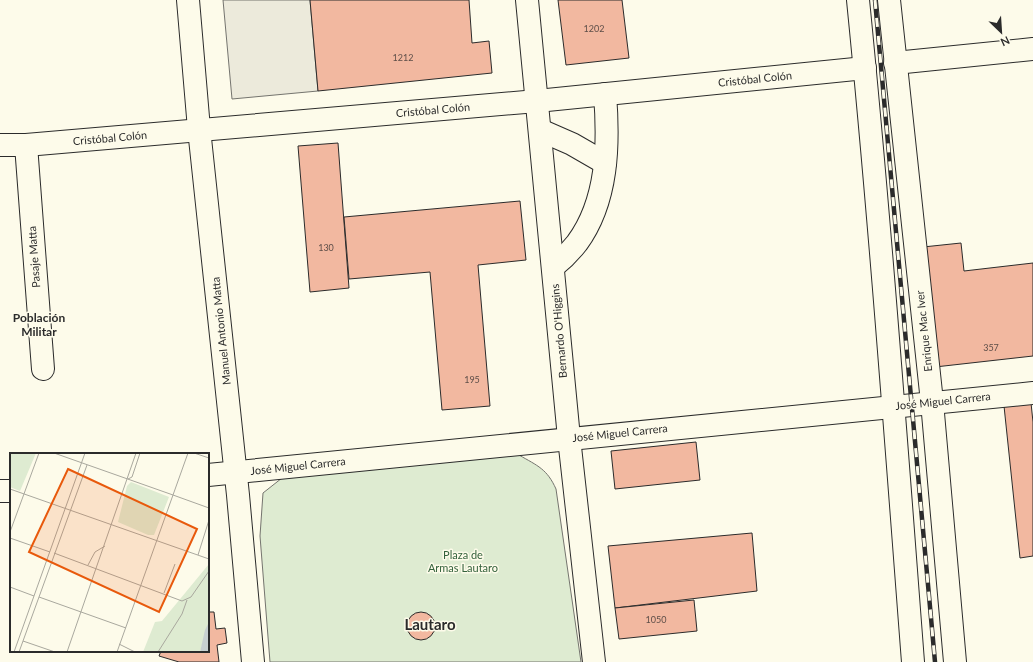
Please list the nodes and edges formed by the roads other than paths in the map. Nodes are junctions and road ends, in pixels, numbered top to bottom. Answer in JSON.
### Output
{"nodes":[{"id":1,"x":188,"y":0,"type":"edge"},
{"id":2,"x":527,"y":0,"type":"edge"},
{"id":3,"x":858,"y":0,"type":"edge"},
{"id":4,"x":890,"y":0,"type":"edge"},
{"id":5,"x":1033,"y":49,"type":"edge"},
{"id":6,"x":895,"y":63,"type":"junction"},
{"id":7,"x":865,"y":68,"type":"junction"},
{"id":8,"x":605,"y":94,"type":"junction"},
{"id":9,"x":537,"y":101,"type":"junction"},
{"id":10,"x":200,"y":129,"type":"junction"},
{"id":11,"x":540,"y":130,"type":"junction"},
{"id":12,"x":0,"y":145,"type":"edge"},
{"id":13,"x":26,"y":145,"type":"junction"},
{"id":14,"x":605,"y":163,"type":"junction"},
{"id":15,"x":553,"y":267,"type":"junction"},
{"id":16,"x":43,"y":369,"type":"dead end"},
{"id":17,"x":1033,"y":392,"type":"edge"},
{"id":18,"x":932,"y":402,"type":"junction"},
{"id":19,"x":893,"y":406,"type":"junction"},
{"id":20,"x":569,"y":438,"type":"junction"},
{"id":21,"x":235,"y":472,"type":"junction"},
{"id":22,"x":209,"y":475,"type":"edge"},
{"id":23,"x":10,"y":491,"type":"edge"},
{"id":24,"x":0,"y":492,"type":"edge"},
{"id":25,"x":253,"y":662,"type":"edge"},
{"id":26,"x":594,"y":662,"type":"edge"},
{"id":27,"x":913,"y":662,"type":"edge"},
{"id":28,"x":955,"y":662,"type":"edge"}],
"edges":[{"from":1,"to":10,"type":"street","name":"Manuel Antonio Matta"},
{"from":2,"to":9,"type":"street","name":"Bernardo O'Higgins"},
{"from":3,"to":7,"type":"street"},
{"from":4,"to":6,"type":"street","name":"Enrique Mac Iver"},
{"from":5,"to":6,"type":"street"},
{"from":6,"to":18,"type":"street","name":"Enrique Mac Iver"},
{"from":7,"to":8,"type":"street","name":"Cristóbal Colón"},
{"from":7,"to":19,"type":"street"},
{"from":8,"to":9,"type":"street","name":"Cristóbal Colón"},
{"from":8,"to":14,"type":"street"},
{"from":9,"to":10,"type":"street","name":"Cristóbal Colón"},
{"from":9,"to":11,"type":"street","name":"Bernardo O'Higgins"},
{"from":10,"to":13,"type":"street","name":"Cristóbal Colón"},
{"from":10,"to":21,"type":"street","name":"Manuel Antonio Matta"},
{"from":11,"to":14,"type":"street"},
{"from":11,"to":15,"type":"street","name":"Bernardo O'Higgins"},
{"from":12,"to":13,"type":"street","name":"Cristóbal Colón"},
{"from":13,"to":16,"type":"street","name":"Pasaje Matta"},
{"from":14,"to":15,"type":"street"},
{"from":15,"to":20,"type":"street","name":"Bernardo O'Higgins"},
{"from":17,"to":18,"type":"street","name":"José Miguel Carrera"},
{"from":18,"to":19,"type":"street","name":"José Miguel Carrera"},
{"from":18,"to":28,"type":"street","name":"Enrique Mac Iver"},
{"from":19,"to":20,"type":"street","name":"José Miguel Carrera"},
{"from":19,"to":27,"type":"street"},
{"from":20,"to":21,"type":"street","name":"José Miguel Carrera"},
{"from":20,"to":26,"type":"street","name":"Bernardo O'Higgins"},
{"from":21,"to":22,"type":"street","name":"José Miguel Carrera"},
{"from":21,"to":25,"type":"street","name":"Manuel Antonio Matta"},
{"from":23,"to":24,"type":"street"}]}
